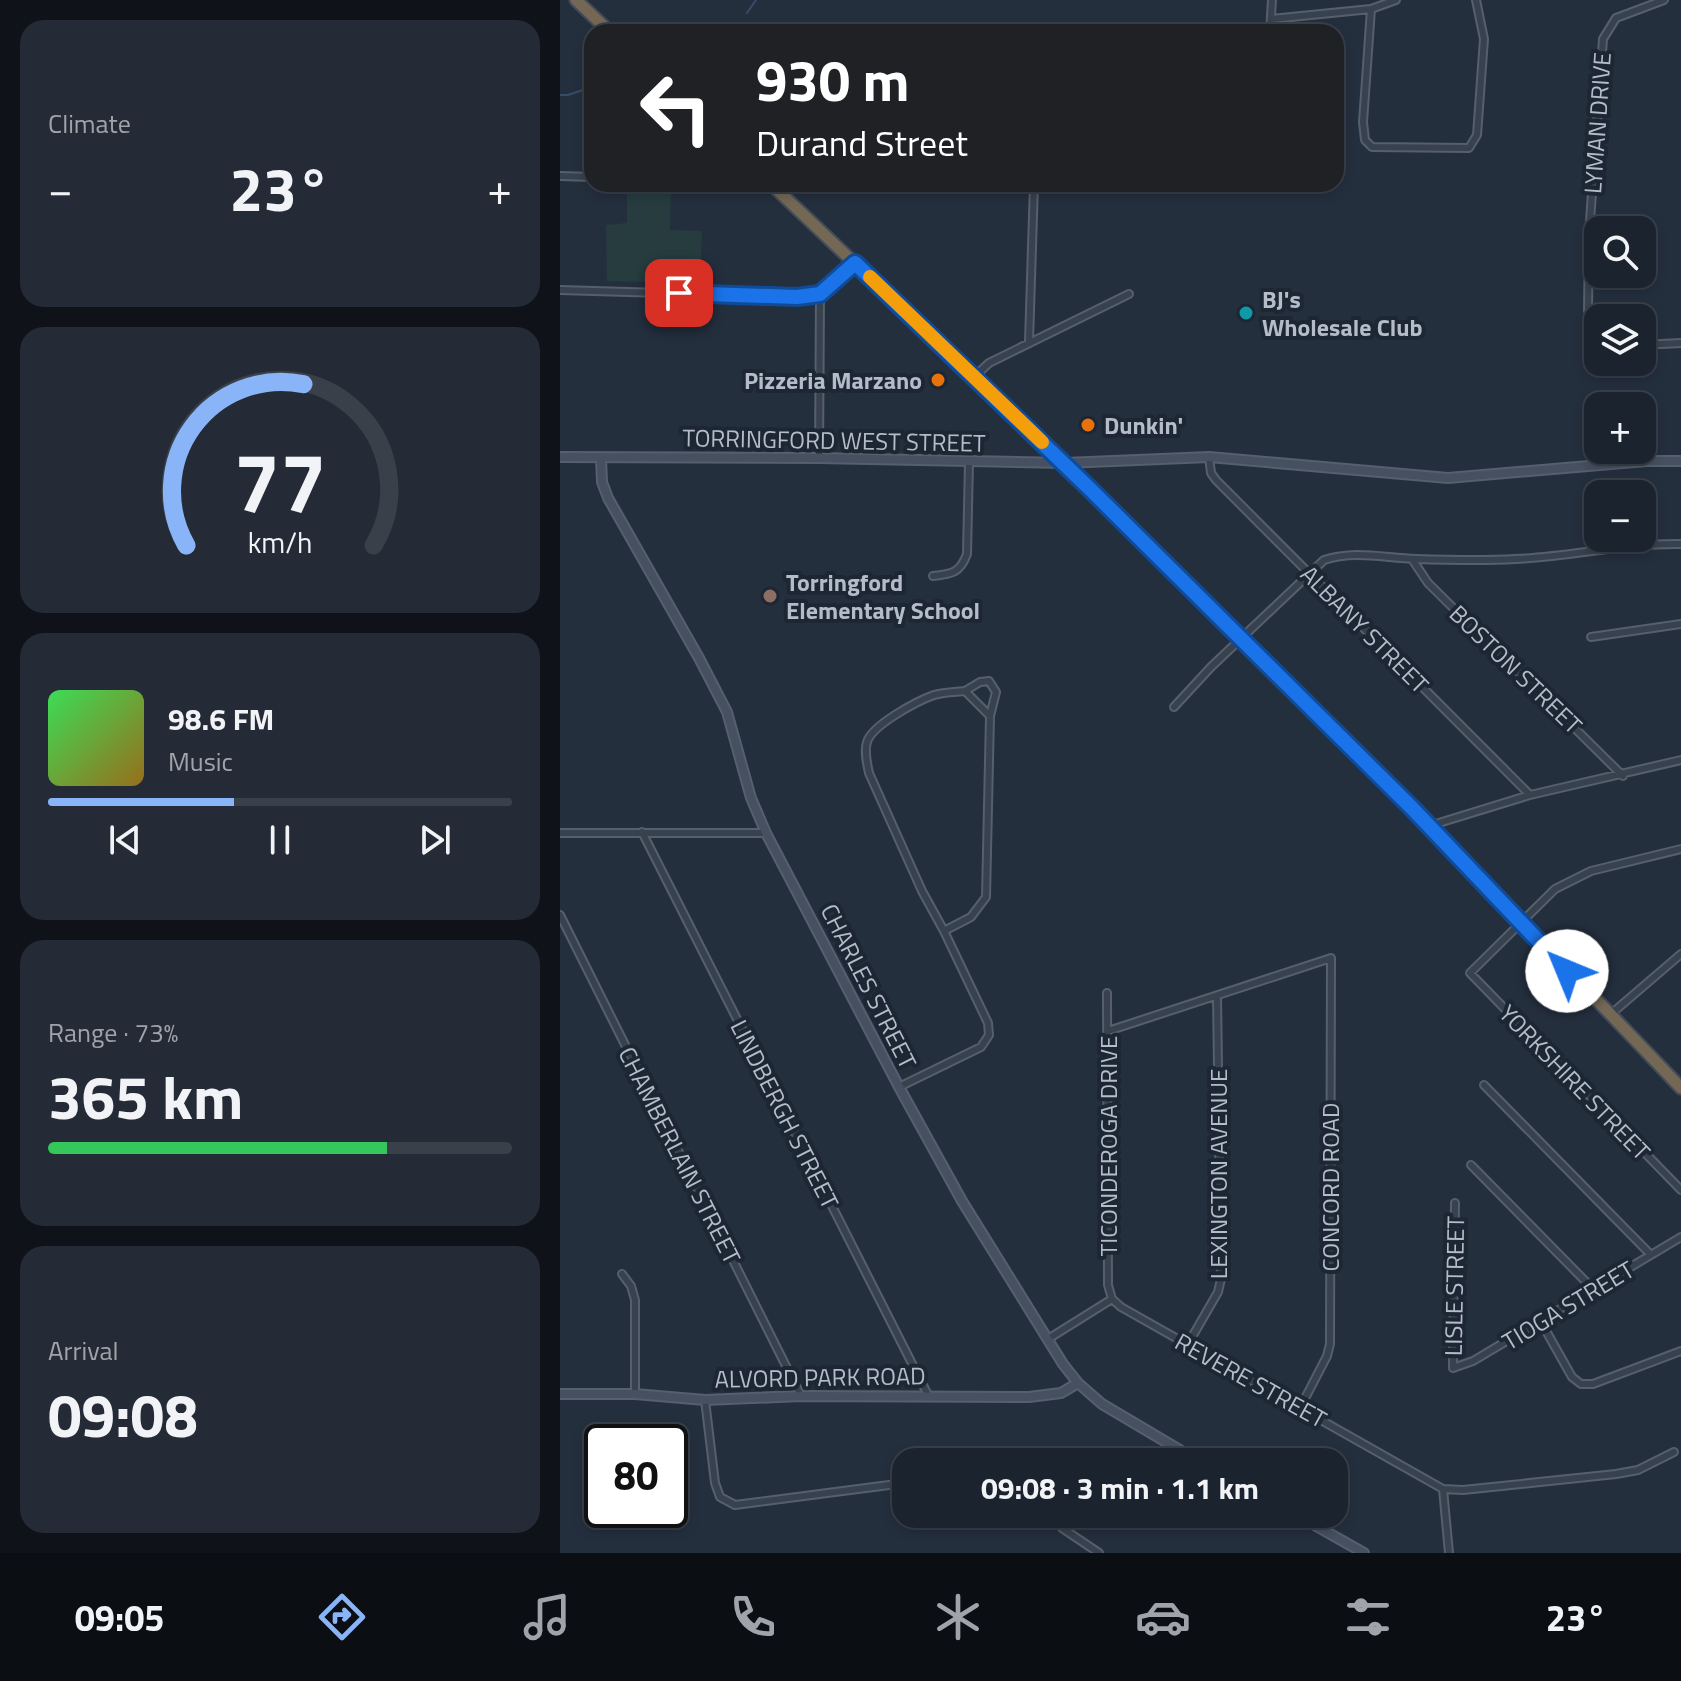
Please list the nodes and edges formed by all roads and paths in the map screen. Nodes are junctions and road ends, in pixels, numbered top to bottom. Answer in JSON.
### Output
{"nodes":[{"id":1,"x":576,"y":0,"type":"edge"},
{"id":2,"x":1272,"y":0,"type":"edge"},
{"id":3,"x":1396,"y":0,"type":"edge"},
{"id":4,"x":1476,"y":0,"type":"edge"},
{"id":5,"x":1664,"y":0,"type":"edge"},
{"id":6,"x":1371,"y":9,"type":"junction"},
{"id":7,"x":1271,"y":19,"type":"junction"},
{"id":8,"x":602,"y":24,"type":"edge"},
{"id":9,"x":1271,"y":24,"type":"edge"},
{"id":10,"x":560,"y":176,"type":"edge"},
{"id":11,"x":584,"y":177,"type":"edge"},
{"id":12,"x":780,"y":192,"type":"edge"},
{"id":13,"x":1034,"y":192,"type":"edge"},
{"id":14,"x":855,"y":263,"type":"junction"},
{"id":15,"x":560,"y":290,"type":"edge"},
{"id":16,"x":820,"y":294,"type":"junction"},
{"id":17,"x":1129,"y":294,"type":"dead end"},
{"id":18,"x":1588,"y":304,"type":"edge"},
{"id":19,"x":1029,"y":342,"type":"junction"},
{"id":20,"x":1681,"y":343,"type":"edge"},
{"id":21,"x":1656,"y":344,"type":"edge"},
{"id":22,"x":974,"y":377,"type":"junction"},
{"id":23,"x":560,"y":457,"type":"edge"},
{"id":24,"x":1209,"y":457,"type":"junction"},
{"id":25,"x":601,"y":458,"type":"junction"},
{"id":26,"x":819,"y":458,"type":"junction"},
{"id":27,"x":1681,"y":461,"type":"edge"},
{"id":28,"x":969,"y":462,"type":"junction"},
{"id":29,"x":1065,"y":463,"type":"junction"},
{"id":30,"x":1681,"y":544,"type":"edge"},
{"id":31,"x":1412,"y":559,"type":"junction"},
{"id":32,"x":1311,"y":574,"type":"junction"},
{"id":33,"x":933,"y":576,"type":"dead end"},
{"id":34,"x":1681,"y":624,"type":"edge"},
{"id":35,"x":1591,"y":637,"type":"dead end"},
{"id":36,"x":1240,"y":639,"type":"junction"},
{"id":37,"x":965,"y":691,"type":"junction"},
{"id":38,"x":1174,"y":707,"type":"dead end"},
{"id":39,"x":990,"y":716,"type":"junction"},
{"id":40,"x":1681,"y":760,"type":"edge"},
{"id":41,"x":1623,"y":776,"type":"junction"},
{"id":42,"x":1530,"y":795,"type":"junction"},
{"id":43,"x":1429,"y":826,"type":"junction"},
{"id":44,"x":642,"y":832,"type":"junction"},
{"id":45,"x":560,"y":833,"type":"edge"},
{"id":46,"x":766,"y":833,"type":"junction"},
{"id":47,"x":1681,"y":849,"type":"edge"},
{"id":48,"x":560,"y":915,"type":"edge"},
{"id":49,"x":1519,"y":922,"type":"junction"},
{"id":50,"x":944,"y":931,"type":"junction"},
{"id":51,"x":1681,"y":954,"type":"edge"},
{"id":52,"x":1107,"y":993,"type":"dead end"},
{"id":53,"x":1217,"y":996,"type":"junction"},
{"id":54,"x":1610,"y":1014,"type":"junction"},
{"id":55,"x":1108,"y":1031,"type":"junction"},
{"id":56,"x":1484,"y":1085,"type":"dead end"},
{"id":57,"x":899,"y":1087,"type":"junction"},
{"id":58,"x":1681,"y":1088,"type":"edge"},
{"id":59,"x":1471,"y":1165,"type":"dead end"},
{"id":60,"x":1681,"y":1190,"type":"edge"},
{"id":61,"x":1455,"y":1203,"type":"dead end"},
{"id":62,"x":1681,"y":1237,"type":"edge"},
{"id":63,"x":1651,"y":1255,"type":"junction"},
{"id":64,"x":622,"y":1274,"type":"dead end"},
{"id":65,"x":1593,"y":1289,"type":"junction"},
{"id":66,"x":1112,"y":1299,"type":"junction"},
{"id":67,"x":1541,"y":1322,"type":"junction"},
{"id":68,"x":1048,"y":1339,"type":"junction"},
{"id":69,"x":1188,"y":1344,"type":"junction"},
{"id":70,"x":1681,"y":1351,"type":"edge"},
{"id":71,"x":1453,"y":1368,"type":"joint"},
{"id":72,"x":1078,"y":1383,"type":"junction"},
{"id":73,"x":560,"y":1394,"type":"edge"},
{"id":74,"x":635,"y":1394,"type":"junction"},
{"id":75,"x":928,"y":1395,"type":"junction"},
{"id":76,"x":801,"y":1396,"type":"junction"},
{"id":77,"x":705,"y":1400,"type":"junction"},
{"id":78,"x":1300,"y":1408,"type":"junction"},
{"id":79,"x":1175,"y":1448,"type":"edge"},
{"id":80,"x":1674,"y":1452,"type":"dead end"},
{"id":81,"x":889,"y":1485,"type":"dead end"},
{"id":82,"x":1443,"y":1489,"type":"junction"},
{"id":83,"x":1062,"y":1528,"type":"dead end"},
{"id":84,"x":1320,"y":1528,"type":"edge"},
{"id":85,"x":1099,"y":1553,"type":"edge"},
{"id":86,"x":1364,"y":1553,"type":"edge"},
{"id":87,"x":1449,"y":1553,"type":"edge"}],
"edges":[{"from":1,"to":8,"type":"highway"},
{"from":2,"to":7,"type":"street"},
{"from":3,"to":6,"type":"street"},
{"from":4,"to":6,"type":"street"},
{"from":5,"to":18,"type":"street","name":"LYMAN DRIVE"},
{"from":6,"to":7,"type":"street"},
{"from":7,"to":9,"type":"street"},
{"from":10,"to":11,"type":"street"},
{"from":12,"to":14,"type":"highway"},
{"from":13,"to":19,"type":"street"},
{"from":14,"to":16,"type":"street"},
{"from":14,"to":22,"type":"highway"},
{"from":15,"to":16,"type":"street"},
{"from":16,"to":26,"type":"street"},
{"from":17,"to":19,"type":"street"},
{"from":19,"to":22,"type":"street"},
{"from":20,"to":21,"type":"street"},
{"from":22,"to":29,"type":"highway"},
{"from":23,"to":25,"type":"street","name":"TORRINGFORD WEST STREET"},
{"from":24,"to":27,"type":"street","name":"TORRINGFORD WEST STREET"},
{"from":24,"to":29,"type":"street","name":"TORRINGFORD WEST STREET"},
{"from":24,"to":32,"type":"street","name":"ALBANY STREET"},
{"from":25,"to":26,"type":"street","name":"TORRINGFORD WEST STREET"},
{"from":25,"to":46,"type":"street","name":"CHARLES STREET"},
{"from":26,"to":28,"type":"street","name":"TORRINGFORD WEST STREET"},
{"from":28,"to":29,"type":"street","name":"TORRINGFORD WEST STREET"},
{"from":28,"to":33,"type":"street"},
{"from":29,"to":36,"type":"highway"},
{"from":30,"to":31,"type":"street"},
{"from":31,"to":32,"type":"street"},
{"from":31,"to":41,"type":"street","name":"BOSTON STREET"},
{"from":32,"to":36,"type":"street"},
{"from":32,"to":42,"type":"street","name":"ALBANY STREET"},
{"from":34,"to":35,"type":"street"},
{"from":36,"to":38,"type":"street"},
{"from":36,"to":43,"type":"highway"},
{"from":37,"to":39,"type":"street"},
{"from":37,"to":39,"type":"street"},
{"from":37,"to":50,"type":"street"},
{"from":39,"to":50,"type":"street"},
{"from":40,"to":41,"type":"street"},
{"from":41,"to":42,"type":"street"},
{"from":42,"to":43,"type":"street"},
{"from":43,"to":49,"type":"highway"},
{"from":44,"to":45,"type":"street"},
{"from":44,"to":46,"type":"street"},
{"from":44,"to":75,"type":"street","name":"LINDBERGH STREET"},
{"from":46,"to":57,"type":"street","name":"CHARLES STREET"},
{"from":47,"to":49,"type":"street"},
{"from":48,"to":76,"type":"street","name":"CHAMBERLAIN STREET"},
{"from":49,"to":54,"type":"highway"},
{"from":49,"to":60,"type":"street","name":"YORKSHIRE STREET"},
{"from":50,"to":57,"type":"street"},
{"from":51,"to":54,"type":"street"},
{"from":52,"to":55,"type":"street","name":"TICONDEROGA DRIVE"},
{"from":53,"to":55,"type":"street"},
{"from":53,"to":69,"type":"street","name":"LEXINGTON AVENUE"},
{"from":53,"to":78,"type":"street","name":"CONCORD ROAD"},
{"from":54,"to":58,"type":"highway"},
{"from":55,"to":66,"type":"street","name":"TICONDEROGA DRIVE"},
{"from":56,"to":63,"type":"street"},
{"from":57,"to":68,"type":"street","name":"CHARLES STREET"},
{"from":59,"to":65,"type":"street"},
{"from":61,"to":71,"type":"street","name":"LISLE STREET"},
{"from":62,"to":63,"type":"street","name":"TIOGA STREET"},
{"from":63,"to":65,"type":"street","name":"TIOGA STREET"},
{"from":64,"to":74,"type":"street"},
{"from":65,"to":67,"type":"street","name":"TIOGA STREET"},
{"from":66,"to":68,"type":"street"},
{"from":66,"to":69,"type":"street","name":"REVERE STREET"},
{"from":67,"to":70,"type":"street"},
{"from":67,"to":71,"type":"street","name":"TIOGA STREET"},
{"from":68,"to":72,"type":"street","name":"CHARLES STREET"},
{"from":69,"to":78,"type":"street","name":"REVERE STREET"},
{"from":72,"to":75,"type":"street","name":"ALVORD PARK ROAD"},
{"from":72,"to":79,"type":"street","name":"CHARLES STREET"},
{"from":73,"to":74,"type":"street","name":"ALVORD PARK ROAD"},
{"from":74,"to":77,"type":"street","name":"ALVORD PARK ROAD"},
{"from":75,"to":76,"type":"street","name":"ALVORD PARK ROAD"},
{"from":76,"to":77,"type":"street","name":"ALVORD PARK ROAD"},
{"from":77,"to":81,"type":"street"},
{"from":78,"to":82,"type":"street","name":"REVERE STREET"},
{"from":80,"to":82,"type":"street"},
{"from":82,"to":87,"type":"street"},
{"from":83,"to":85,"type":"street"},
{"from":84,"to":86,"type":"street"}]}
